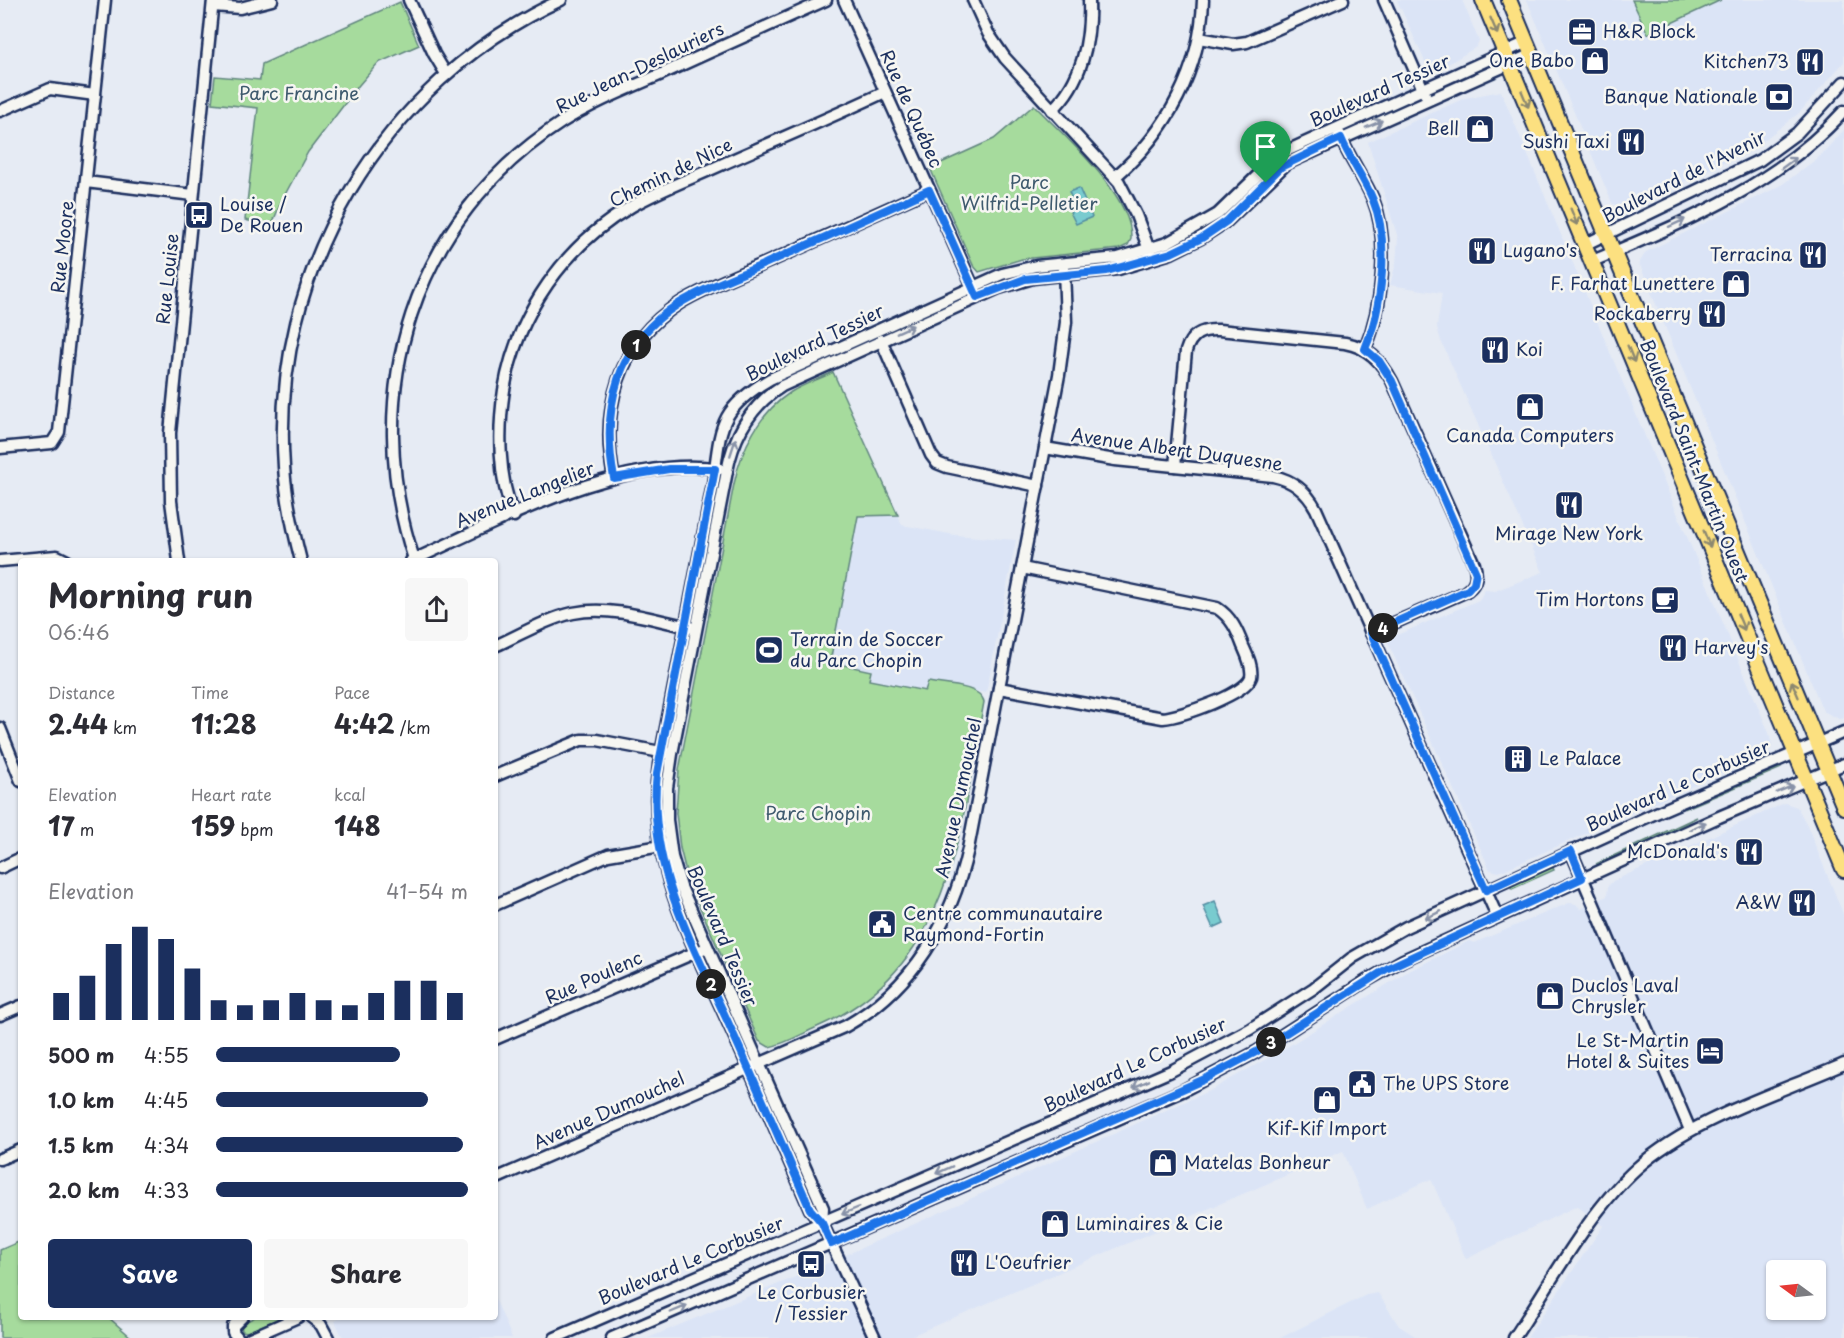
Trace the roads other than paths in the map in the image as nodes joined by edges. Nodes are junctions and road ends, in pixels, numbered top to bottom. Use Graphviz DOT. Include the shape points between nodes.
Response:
graph roads {
  1 [pos="105,0"];
  2 [pos="272,0"];
  3 [pos="409,0"];
  4 [pos="561,0"];
  5 [pos="826,0"];
  6 [pos="844,0"];
  7 [pos="973,0"];
  8 [pos="1089,0"];
  9 [pos="1203,0"];
  10 [pos="1343,0"];
  11 [pos="1384,0"];
  12 [pos="1483,0"];
  13 [pos="1509,0"];
  14 [pos="213,3"];
  15 [pos="1199,38"];
  16 [pos="1529,48"];
  17 [pos="1508,58"];
  18 [pos="446,74"];
  19 [pos="1844,82"];
  20 [pos="885,92"];
  21 [pos="95,95"];
  22 [pos="1425,95"];
  23 [pos="1052,110"];
  24 [pos="0,111"];
  25 [pos="1844,111"];
  26 [pos="1339,134"];
  27 [pos="1115,177"];
  28 [pos="86,182"];
  29 [pos="929,190"];
  30 [pos="193,195"];
  31 [pos="1607,235"];
  32 [pos="1586,244"];
  33 [pos="1614,252"];
  34 [pos="1151,254"];
  35 [pos="1593,261"];
  36 [pos="1064,270"];
  37 [pos="975,292"];
  38 [pos="881,340"];
  39 [pos="1365,349"];
  40 [pos="0,448"];
  41 [pos="1045,448"];
  42 [pos="1174,466"];
  43 [pos="715,469"];
  44 [pos="727,471"];
  45 [pos="614,478"];
  46 [pos="1038,486"];
  47 [pos="514,516"];
  48 [pos="34,558"];
  49 [pos="61,558"];
  50 [pos="179,558"];
  51 [pos="299,558"];
  52 [pos="412,558"];
  53 [pos="417,558"];
  54 [pos="18,559"];
  55 [pos="0,561"];
  56 [pos="1022,568"];
  57 [pos="691,627"];
  58 [pos="1371,633"];
  59 [pos="498,645"];
  60 [pos="999,688"];
  61 [pos="0,728"];
  62 [pos="1844,732"];
  63 [pos="1818,743"];
  64 [pos="666,753"];
  65 [pos="1795,753"];
  66 [pos="1844,764"];
  67 [pos="1829,770"];
  68 [pos="18,773"];
  69 [pos="498,775"];
  70 [pos="1807,780"];
  71 [pos="1844,807"];
  72 [pos="665,845"];
  73 [pos="1571,851"];
  74 [pos="18,859"];
  75 [pos="0,868"];
  76 [pos="1844,870"];
  77 [pos="1582,878"];
  78 [pos="1486,890"];
  79 [pos="498,904"];
  80 [pos="1497,916"];
  81 [pos="701,950"];
  82 [pos="18,1007"];
  83 [pos="0,1015"];
  84 [pos="498,1038"];
  85 [pos="759,1064"];
  86 [pos="1844,1064"];
  87 [pos="748,1069"];
  88 [pos="1690,1130"];
  89 [pos="18,1151"];
  90 [pos="0,1160"];
  91 [pos="498,1178"];
  92 [pos="822,1223"];
  93 [pos="831,1244"];
  94 [pos="239,1320"];
  95 [pos="291,1320"];
  96 [pos="315,1320"];
  97 [pos="238,1338"];
  98 [pos="250,1338"];
  99 [pos="328,1338"];
  100 [pos="555,1338"];
  101 [pos="612,1338"];
  102 [pos="875,1338"];
  103 [pos="1514,1338"];
  1 -- 21 [label="street, Rue Moore"];
  2 -- 14 [label="street" via="240,8"];
  3 -- 18 [label="street"];
  4 -- 18 [label="street" via="513,25"];
  5 -- 52 [label="street, Rue Jean-Deslauriers" via="602,100 565,121 510,162 459,219 419,294 396,375 393,466"];
  6 -- 20 [label="street, Rue de Québec"];
  7 -- 23 [label="street" via="1005,58"];
  8 -- 23 [label="street" via="1089,28 1080,67 1067,93"];
  9 -- 15 [label="street"];
  10 -- 15 [label="street" via="1247,42"];
  11 -- 22 [label="street"];
  12 -- 17 [label="main road, Boulevard Saint-Martin Ouest, one-way"];
  13 -- 16 [label="main road, Boulevard Saint-Martin Ouest"];
  14 -- 30 [label="street, Rue Louise"];
  15 -- 27 [label="street" via="1174,107 1143,149"];
  16 -- 17 [label="street, Boulevard Tessier"];
  16 -- 31 [label="main road, Boulevard Saint-Martin Ouest"];
  17 -- 22 [label="street, Boulevard Tessier"];
  17 -- 32 [label="main road, Boulevard Saint-Martin Ouest, one-way"];
  18 -- 51 [label="street" via="389,133 355,180 333,221 301,299 286,372 283,432 285,482"];
  19 -- 31 [label="street, Boulevard de l'Avenir" via="1805,125 1768,155"];
  20 -- 29 [label="street, Rue de Québec"];
  20 -- 47 [label="street, Chemin de Nice" via="635,204 569,256 534,305 518,338 508,373 501,444"];
  21 -- 24 [label="street" via="50,89"];
  21 -- 28 [label="street, Rue Moore"];
  22 -- 26 [label="street, Boulevard Tessier"];
  23 -- 27 [label="street"];
  33 -- 25 [label="street, Boulevard de l'Avenir, one-way" via="1775,172 1816,140"];
  26 -- 34 [label="street, Boulevard Tessier" via="1281,167 1243,208 1219,227 1183,248"];
  26 -- 39 [label="street" via="1373,198 1383,239 1375,315"];
  27 -- 34 [label="street" via="1132,206"];
  28 -- 30 [label="street"];
  28 -- 40 [label="street, Rue Moore" via="58,435 50,444"];
  29 -- 37 [label="street, Rue de Québec"];
  29 -- 45 [label="street" via="698,294 658,320 634,348 614,390 608,436"];
  30 -- 50 [label="street, Rue Louise" via="169,444"];
  31 -- 32 [label="street, Boulevard de l'Avenir"];
  31 -- 33 [label="main road, Boulevard Saint-Martin Ouest"];
  32 -- 35 [label="main road, Boulevard Saint-Martin Ouest"];
  33 -- 35 [label="street, Boulevard de l'Avenir"];
  63 -- 33 [label="main road, Boulevard Saint-Martin Ouest, one-way"];
  34 -- 36 [label="street, Boulevard Tessier"];
  35 -- 65 [label="main road, Boulevard Saint-Martin Ouest, one-way"];
  36 -- 37 [label="street, Boulevard Tessier"];
  36 -- 41 [label="street, Avenue Dumouchel" via="1066,322"];
  38 -- 37 [label="street, Boulevard Tessier, one-way"];
  37 -- 43 [label="street, Boulevard Tessier" via="786,371 750,391 724,421"];
  44 -- 38 [label="street, Boulevard Tessier, one-way" via="742,426 773,392"];
  38 -- 46 [label="street" via="937,463"];
  39 -- 42 [label="street" via="1345,343 1219,330 1195,335 1186,351"];
  39 -- 58 [label="street" via="1392,381 1476,573 1468,590"];
  41 -- 42 [label="street, Avenue Albert Duquesne"];
  41 -- 46 [label="street, Avenue Dumouchel"];
  42 -- 58 [label="street, Avenue Albert Duquesne" via="1273,476 1298,487 1316,509"];
  43 -- 44 [label="street, Avenue Langelier"];
  43 -- 45 [label="street, Avenue Langelier" via="669,469"];
  43 -- 57 [label="street, Boulevard Tessier"];
  44 -- 57 [label="street, Boulevard Tessier"];
  45 -- 47 [label="street, Avenue Langelier"];
  46 -- 56 [label="street, Avenue Dumouchel"];
  47 -- 53 [label="street, Avenue Langelier"];
  48 -- 49 [label="street"];
  54 -- 55 [label="street"];
  56 -- 60 [label="street, Avenue Dumouchel"];
  56 -- 60 [label="street" via="1217,608 1232,622 1250,662 1251,674 1245,686 1234,693 1163,718"];
  57 -- 59 [label="street" via="606,611 581,612"];
  57 -- 64 [label="street, Boulevard Tessier"];
  58 -- 78 [label="street, Avenue Albert Duquesne"];
  60 -- 85 [label="street, Avenue Dumouchel" via="964,867 952,904 929,946 900,984 862,1016 833,1033"];
  61 -- 68 [label="street"];
  62 -- 63 [label="street, Boulevard Le Corbusier"];
  63 -- 65 [label="street, Boulevard Le Corbusier"];
  63 -- 67 [label="main road, Boulevard Saint-Martin Ouest"];
  64 -- 69 [label="street" via="581,740"];
  64 -- 72 [label="street, Boulevard Tessier" via="655,794"];
  65 -- 70 [label="main road, Boulevard Saint-Martin Ouest"];
  65 -- 73 [label="street, Boulevard Le Corbusier"];
  66 -- 67 [label="street"];
  67 -- 70 [label="street"];
  67 -- 71 [label="main road, Boulevard Saint-Martin Ouest"];
  70 -- 76 [label="main road, Boulevard Saint-Martin Ouest"];
  77 -- 70 [label="street, one-way"];
  72 -- 79 [label="street" via="608,855"];
  72 -- 81 [label="street, Boulevard Tessier"];
  73 -- 77 [label="street"];
  73 -- 78 [label="street, Boulevard Le Corbusier"];
  74 -- 75 [label="street"];
  77 -- 80 [label="street"];
  77 -- 88 [label="street"];
  78 -- 80 [label="street, Avenue Albert Duquesne"];
  78 -- 92 [label="street, Boulevard Le Corbusier, one-way" via="1371,946 1273,1015 1194,1059"];
  80 -- 93 [label="street" via="1377,974 1256,1052 1205,1079"];
  81 -- 84 [label="street, Rue Poulenc"];
  81 -- 85 [label="street, Boulevard Tessier"];
  81 -- 87 [label="street, Boulevard Tessier"];
  82 -- 83 [label="street"];
  85 -- 87 [label="street, Avenue Dumouchel"];
  85 -- 92 [label="street, Boulevard Tessier" via="823,1208"];
  86 -- 88 [label="street"];
  87 -- 91 [label="street, Avenue Dumouchel"];
  87 -- 92 [label="street, Boulevard Tessier" via="810,1209"];
  88 -- 103 [label="street" via="1652,1156 1620,1186"];
  89 -- 90 [label="street"];
  92 -- 93 [label="street, Boulevard Tessier"];
  92 -- 100 [label="street, Boulevard Le Corbusier"];
  101 -- 93 [label="street, one-way"];
  93 -- 102 [label="street, Boulevard Tessier"];
  94 -- 97 [label="street" via="232,1326"];
  95 -- 98 [label="street"];
  96 -- 99 [label="street"];
}
